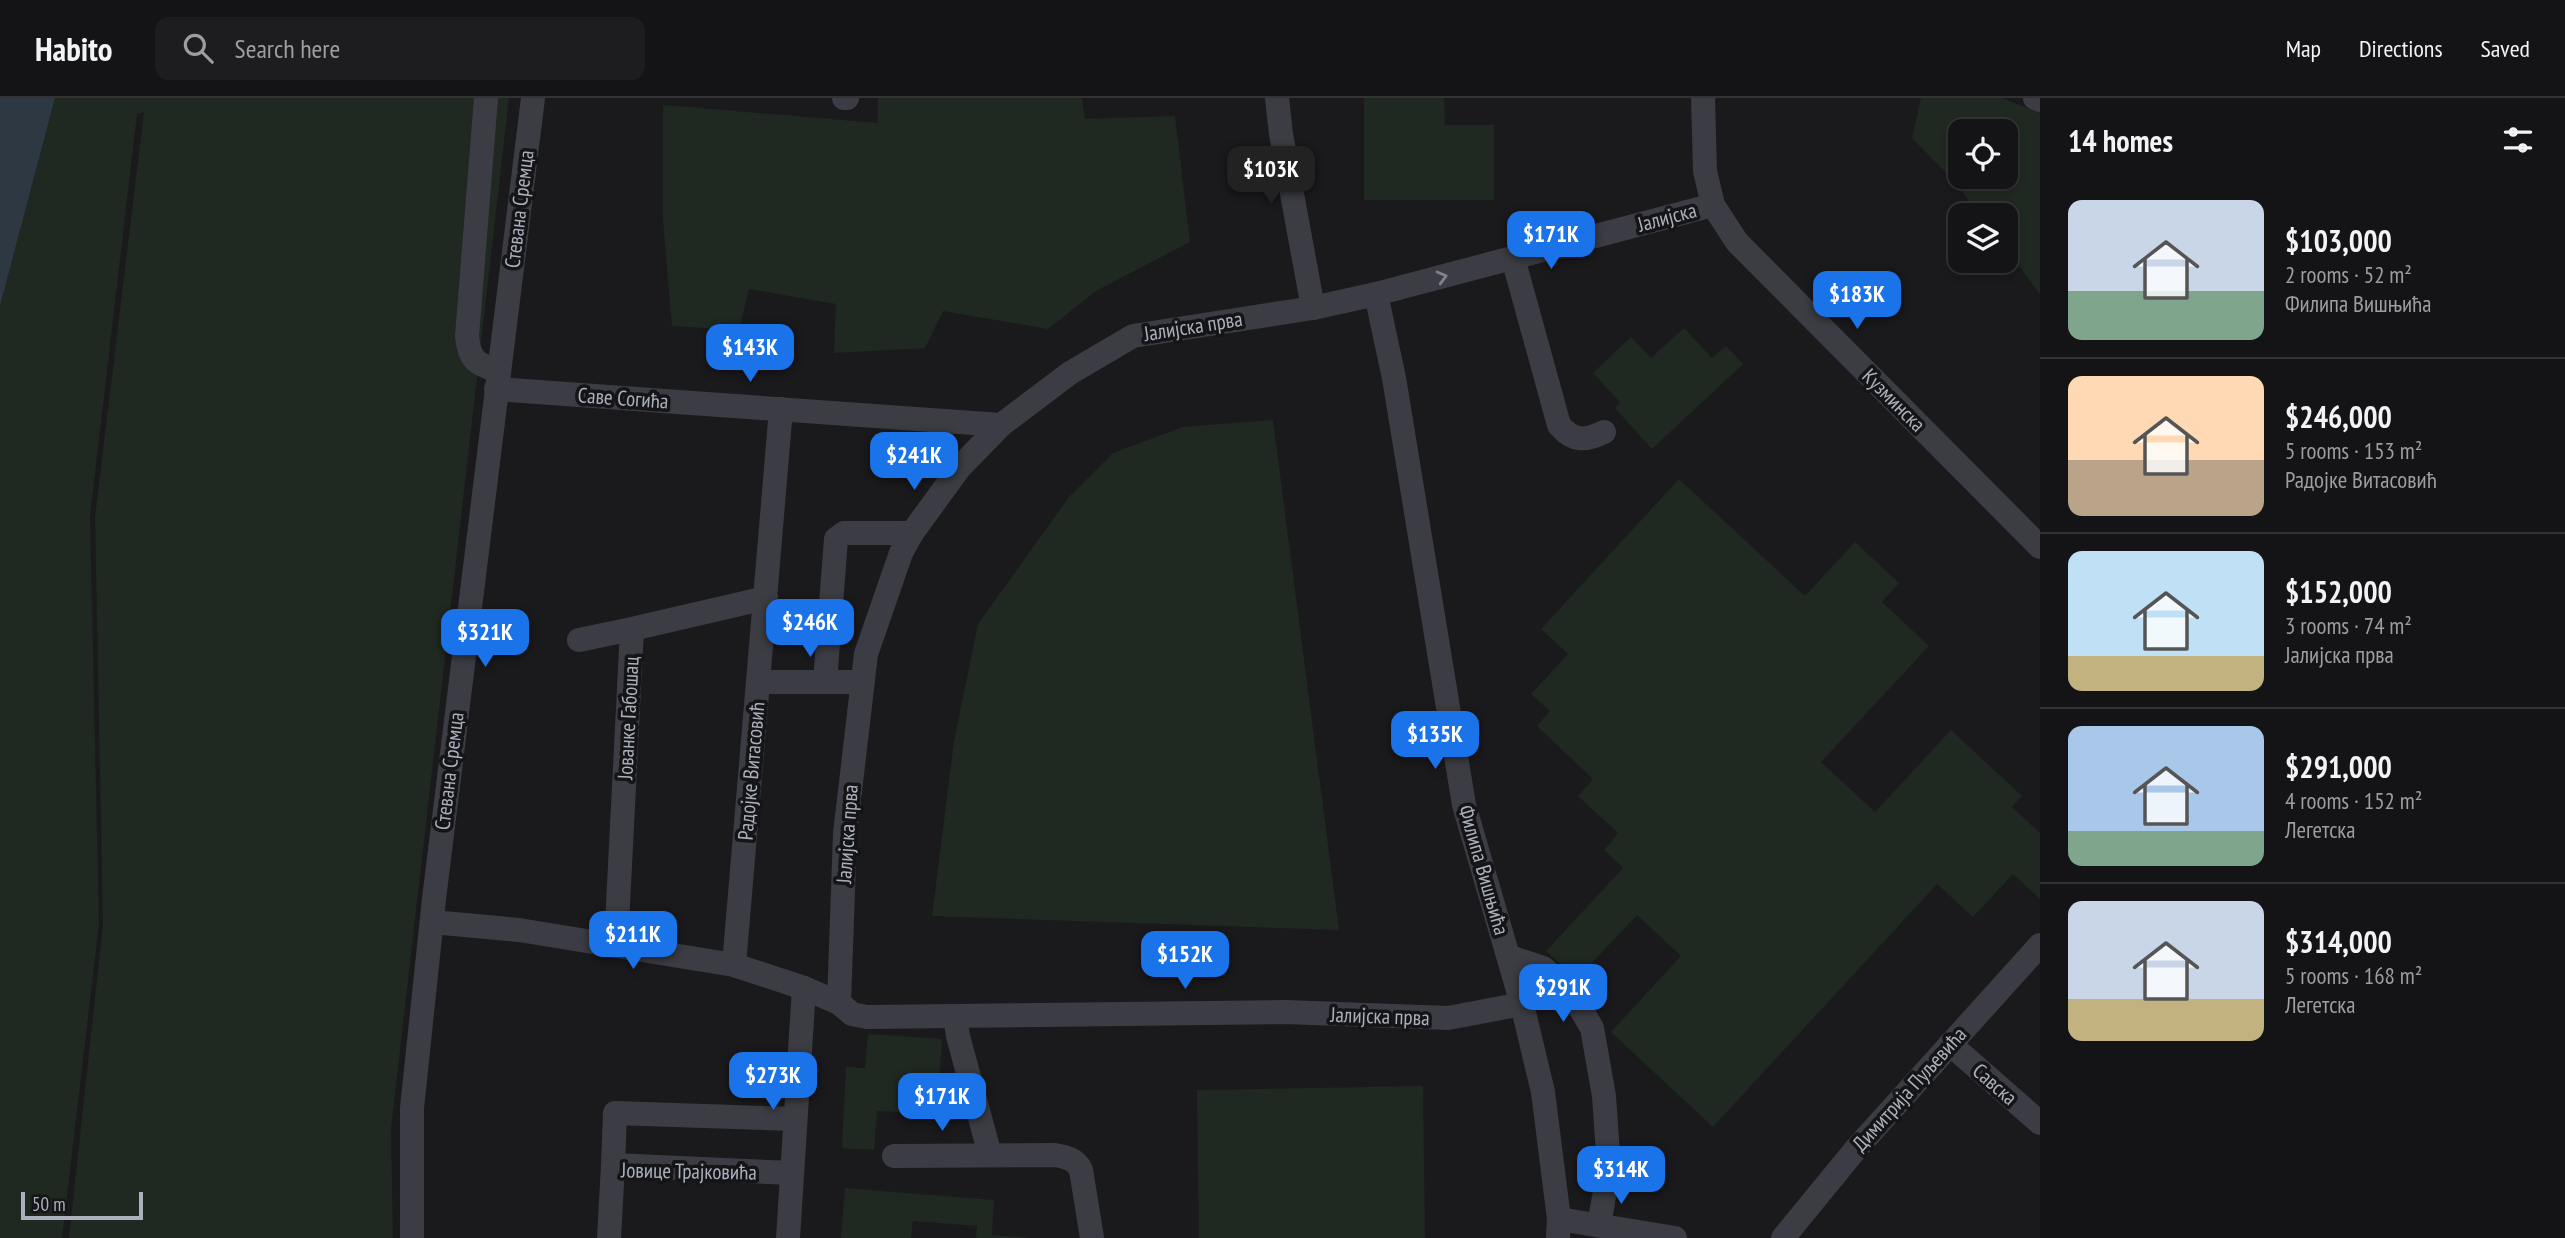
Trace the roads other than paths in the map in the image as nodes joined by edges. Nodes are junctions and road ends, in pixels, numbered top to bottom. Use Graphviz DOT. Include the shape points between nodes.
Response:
graph roads {
  1 [pos="486,98"];
  2 [pos="533,98"];
  3 [pos="1277,98"];
  4 [pos="1703,98"];
  5 [pos="1713,205"];
  6 [pos="1513,258"];
  7 [pos="1376,294"];
  8 [pos="1314,308"];
  9 [pos="498,380"];
  10 [pos="781,409"];
  11 [pos="1001,425"];
  12 [pos="1604,432"];
  13 [pos="912,533"];
  14 [pos="2040,547"];
  15 [pos="766,598"];
  16 [pos="632,629"];
  17 [pos="579,640"];
  18 [pos="758,682"];
  19 [pos="825,682"];
  20 [pos="862,682"];
  21 [pos="432,922"];
  22 [pos="616,944"];
  23 [pos="2040,945"];
  24 [pos="1510,957"];
  25 [pos="734,965"];
  26 [pos="804,988"];
  27 [pos="839,1003"];
  28 [pos="1522,1004"];
  29 [pos="955,1017"];
  30 [pos="1950,1044"];
  31 [pos="795,1119"];
  32 [pos="2040,1123"];
  33 [pos="990,1155"];
  34 [pos="894,1156"];
  35 [pos="613,1165"];
  36 [pos="792,1173"];
  37 [pos="1599,1226"];
  38 [pos="1558,1228"];
  39 [pos="412,1238"];
  40 [pos="609,1238"];
  41 [pos="788,1238"];
  42 [pos="1092,1238"];
  43 [pos="1675,1238"];
  44 [pos="1783,1238"];
  1 -- 9 [label="street" via="467,336 471,355"];
  2 -- 9 [label="street, Стевана Сремца"];
  3 -- 8 [label="street"];
  4 -- 5 [label="street, Кузминска" via="1705,171"];
  5 -- 6 [label="street, Јалијска"];
  5 -- 14 [label="street, Кузминска" via="1737,243"];
  7 -- 6 [label="street, Јалијска, one-way"];
  6 -- 12 [label="street" via="1559,425 1579,439"];
  7 -- 8 [label="street, Јалијска прва"];
  7 -- 24 [label="street, Филипа Вишњића" via="1464,806"];
  8 -- 11 [label="street, Јалијска прва" via="1133,336 1070,373"];
  9 -- 10 [label="street, Саве Согића"];
  9 -- 21 [label="street, Стевана Сремца"];
  10 -- 11 [label="street, Саве Согића"];
  10 -- 15 [label="street, Радојке Витасовић"];
  11 -- 13 [label="street, Јалијска прва" via="960,467"];
  13 -- 19 [label="street" via="844,533 836,539"];
  13 -- 20 [label="street, Јалијска прва" via="873,628"];
  15 -- 16 [label="street, Јованке Габошац"];
  15 -- 18 [label="street, Радојке Витасовић"];
  16 -- 17 [label="street"];
  16 -- 22 [label="street, Јованке Габошац"];
  18 -- 19 [label="street"];
  18 -- 25 [label="street, Радојке Витасовић"];
  19 -- 20 [label="street"];
  20 -- 27 [label="street, Јалијска прва" via="845,834"];
  21 -- 22 [label="street"];
  21 -- 39 [label="street, Стевана Сремца" via="412,1108"];
  22 -- 25 [label="street"];
  23 -- 30 [label="street, Димитрија Пуљевића"];
  24 -- 28 [label="street, Филипа Вишњића"];
  24 -- 37 [label="street" via="1543,968 1570,991 1592,1028 1604,1096 1609,1169"];
  25 -- 26 [label="street"];
  26 -- 27 [label="street"];
  26 -- 31 [label="street"];
  27 -- 29 [label="street, Јалијска прва" via="867,1017"];
  28 -- 29 [label="street, Јалијска прва" via="1448,1018 1285,1012"];
  28 -- 38 [label="street, Филипа Вишњића" via="1543,1091"];
  29 -- 33 [label="street"];
  30 -- 32 [label="street, Савска"];
  30 -- 44 [label="street, Димитрија Пуљевића"];
  31 -- 35 [label="street" via="615,1113"];
  31 -- 36 [label="street"];
  33 -- 34 [label="street"];
  33 -- 42 [label="street" via="1055,1155 1077,1163"];
  35 -- 36 [label="street, Јовице Трајковића"];
  35 -- 40 [label="street, Јовице Трајковића"];
  36 -- 41 [label="street"];
  37 -- 38 [label="street"];
  37 -- 43 [label="street"];
}
